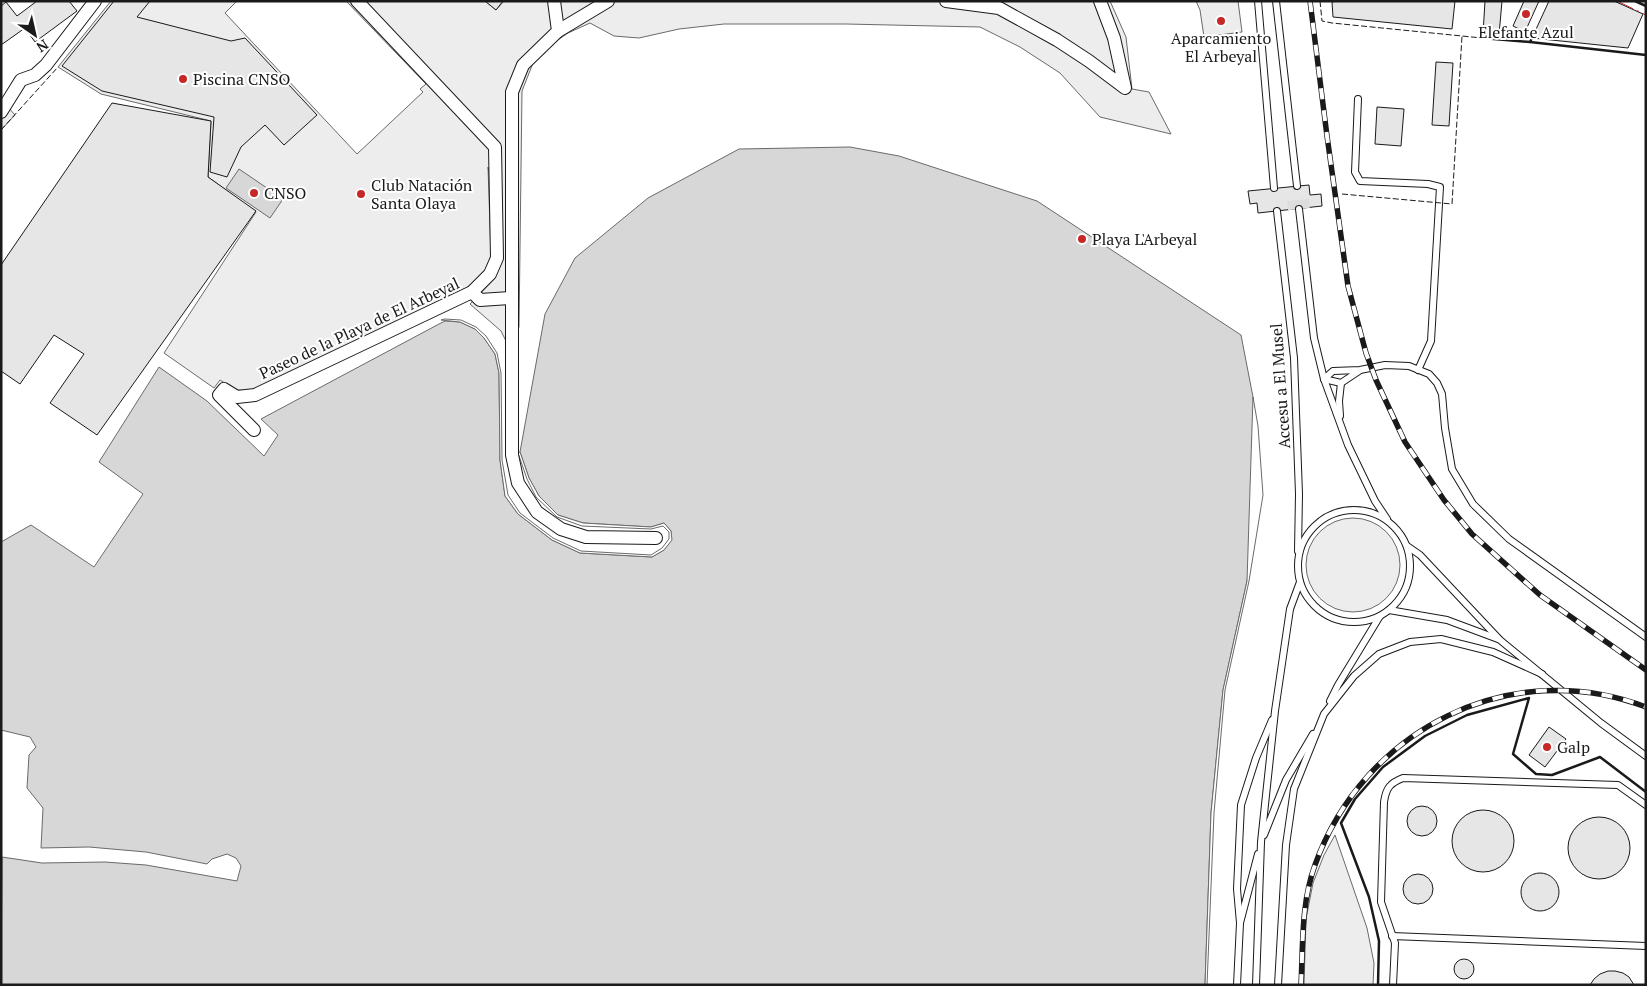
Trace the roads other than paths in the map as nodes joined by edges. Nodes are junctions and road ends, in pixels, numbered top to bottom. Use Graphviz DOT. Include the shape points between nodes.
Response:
graph roads {
  1 [pos="95,1"];
  2 [pos="357,1"];
  3 [pos="554,1"];
  4 [pos="608,1"];
  5 [pos="946,1"];
  6 [pos="1100,1"];
  7 [pos="1258,1"];
  8 [pos="1276,1"];
  9 [pos="964,2"];
  10 [pos="558,31"];
  11 [pos="1358,99"];
  12 [pos="3,105"];
  13 [pos="495,147"];
  14 [pos="512,148"];
  15 [pos="1297,186"];
  16 [pos="1274,188"];
  17 [pos="1299,209"];
  18 [pos="1277,211"];
  19 [pos="472,292"];
  20 [pos="511,298"];
  21 [pos="1360,370"];
  22 [pos="1418,370"];
  23 [pos="1324,379"];
  24 [pos="1341,383"];
  25 [pos="1341,424"];
  26 [pos="254,430"];
  27 [pos="1387,520"];
  28 [pos="656,538"];
  29 [pos="1407,546"];
  30 [pos="1298,560"];
  31 [pos="1300,582"];
  32 [pos="1389,610"];
  33 [pos="1380,616"];
  34 [pos="1646,637"];
  35 [pos="1500,640"];
  36 [pos="1542,674"];
  37 [pos="1275,712"];
  38 [pos="1324,714"];
  39 [pos="1646,756"];
  40 [pos="1646,805"];
  41 [pos="1261,842"];
  42 [pos="1240,924"];
  43 [pos="1392,936"];
  44 [pos="1646,946"];
  45 [pos="1237,985"];
  46 [pos="1256,985"];
  47 [pos="1278,985"];
  48 [pos="1393,985"];
  1 -- 12 [label="street" via="46,65 35,75 21,80"];
  2 -- 13 [label="street"];
  3 -- 10 [label="street"];
  4 -- 10 [label="street"];
  5 -- 9 [label="street"];
  6 -- 9 [label="street" via="1114,38 1125,88 1057,40 998,8"];
  7 -- 16 [label="lane"];
  8 -- 15 [label="lane"];
  10 -- 14 [label="street" via="523,65 512,92"];
  11 -- 22 [label="lane" via="1355,172 1360,181 1440,187 1431,341"];
  13 -- 14 [label="street"];
  13 -- 19 [label="street, Paseo de la Playa de El Arbeyal" via="497,258 490,274"];
  14 -- 20 [label="street"];
  17 -- 23 [label="lane, Accesu a El Musel" via="1314,338"];
  18 -- 30 [label="lane, Accesu a El Musel" via="1294,358"];
  19 -- 20 [label="street" via="480,300"];
  19 -- 26 [label="street, Paseo de la Playa de El Arbeyal" via="255,395 236,397 224,388 219,395"];
  20 -- 28 [label="street" via="512,455 518,483 537,512 561,529 586,537"];
  21 -- 22 [label="lane" via="1385,365 1409,366"];
  21 -- 23 [label="lane" via="1333,371"];
  21 -- 24 [label="lane"];
  22 -- 34 [label="lane" via="1430,374 1442,394 1452,469 1473,504 1509,539"];
  23 -- 24 [label="lane"];
  23 -- 25 [label="lane, Accesu a El Musel"];
  24 -- 25 [label="lane"];
  25 -- 27 [label="lane, Accesu a El Musel" via="1348,445"];
  27 -- 29 [label="lane, Accesu a El Musel" via="1401,534"];
  27 -- 30 [label="lane, Accesu a El Musel" via="1370,512 1351,509 1332,514 1314,526 1303,542"];
  29 -- 32 [label="lane, Accesu a El Musel" via="1409,577 1402,594"];
  29 -- 35 [label="lane" via="1420,555"];
  30 -- 31 [label="lane, Accesu a El Musel"];
  31 -- 33 [label="lane, Accesu a El Musel" via="1308,599 1322,613 1342,621 1362,622"];
  31 -- 37 [label="lane" via="1290,609"];
  32 -- 33 [label="lane, Accesu a El Musel"];
  32 -- 35 [label="lane" via="1447,620"];
  33 -- 38 [label="lane"];
  35 -- 36 [label="lane"];
  36 -- 38 [label="lane" via="1493,652 1441,639 1410,642 1379,654 1354,676"];
  36 -- 39 [label="lane" via="1600,723"];
  37 -- 41 [label="lane"];
  37 -- 42 [label="lane" via="1241,805 1237,889"];
  38 -- 41 [label="lane" via="1286,780"];
  38 -- 47 [label="lane" via="1294,789 1286,845"];
  40 -- 43 [label="lane" via="1618,785 1403,778 1392,782 1384,802 1381,902"];
  41 -- 42 [label="lane"];
  41 -- 46 [label="lane"];
  42 -- 45 [label="lane"];
  43 -- 44 [label="lane"];
  43 -- 48 [label="lane" via="1395,943"];
}
